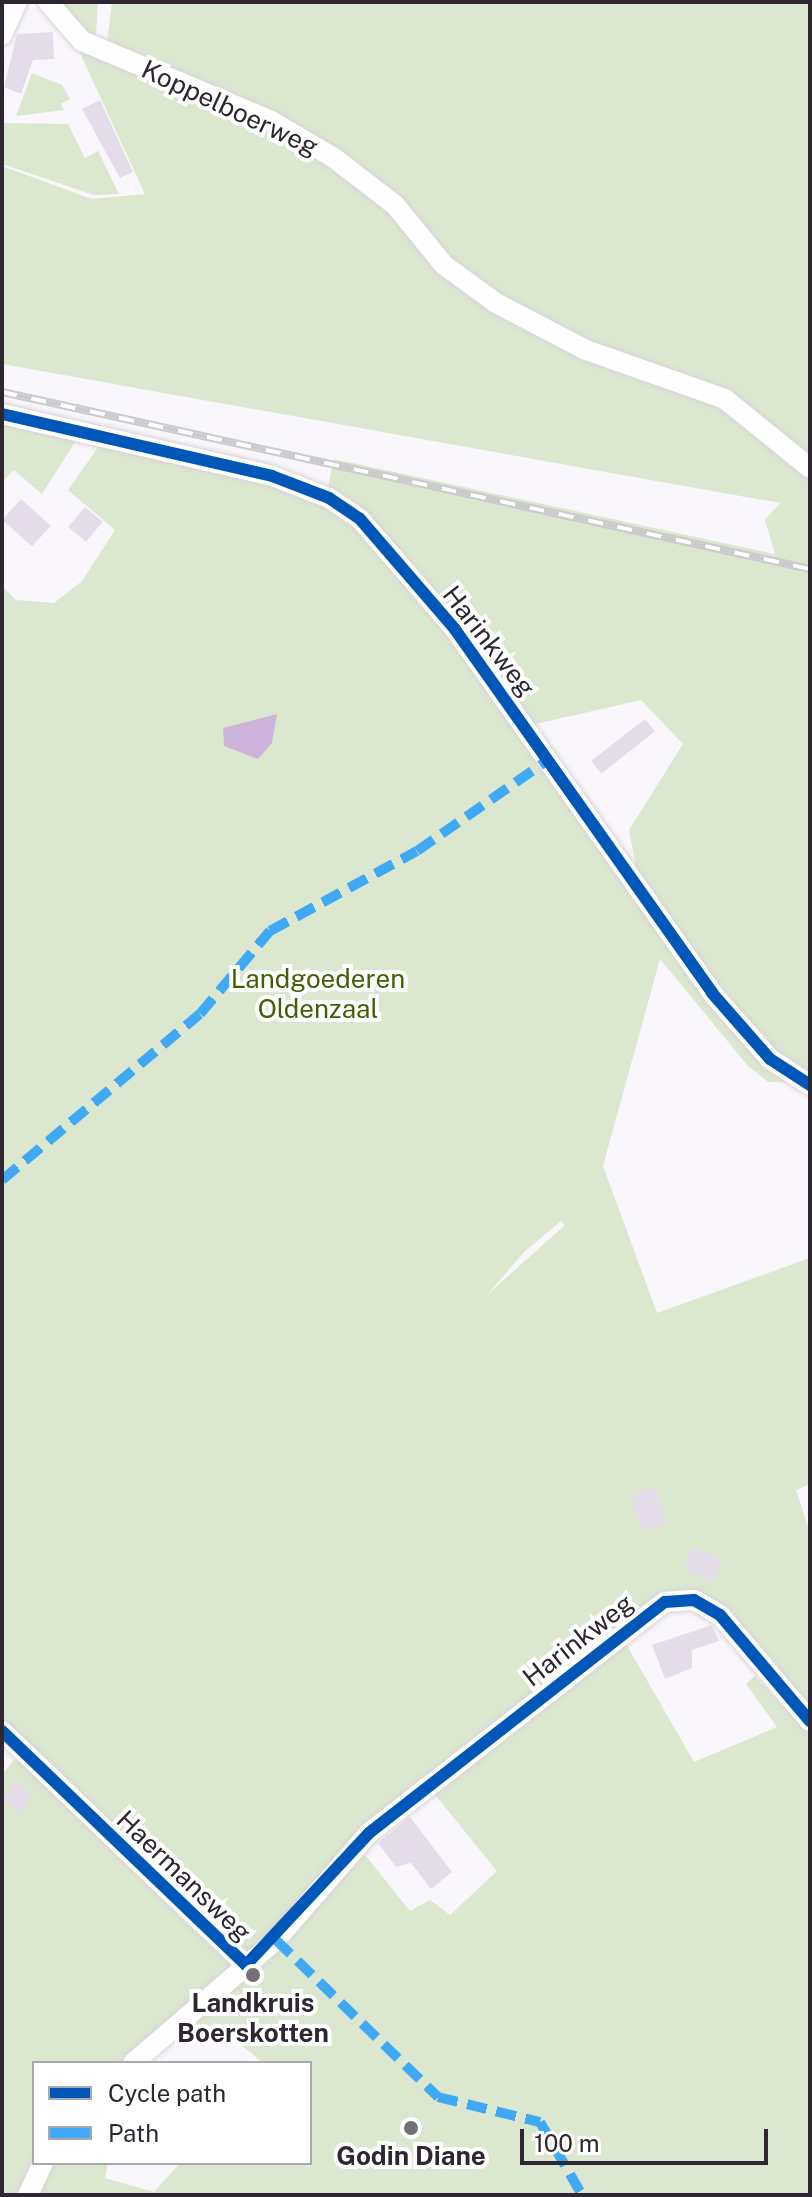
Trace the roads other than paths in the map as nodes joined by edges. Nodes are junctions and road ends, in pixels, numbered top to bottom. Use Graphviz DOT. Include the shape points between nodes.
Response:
graph roads {
  1 [pos="17,2"];
  2 [pos="48,2"];
  3 [pos="2,35"];
  4 [pos="2,414"];
  5 [pos="810,468"];
  6 [pos="810,1085"];
  7 [pos="810,1721"];
  8 [pos="2,1731"];
  9 [pos="476,1749"];
  10 [pos="246,1965"];
  11 [pos="135,2061"];
  12 [pos="42,2165"];
  13 [pos="28,2195"];
  1 -- 3 [label="street"];
  2 -- 5 [label="street, Koppelboerweg" via="82,41 271,121 334,158 395,205 444,265 496,303 586,350 725,399"];
  4 -- 6 [label="street, Harinkweg" via="272,476 329,498 360,519 454,628 712,993 770,1059"];
  7 -- 9 [label="street, Harinkweg" via="720,1615 681,1600 651,1609"];
  8 -- 10 [label="street, Haermansweg"];
  9 -- 10 [label="street, Haermansweg" via="369,1833"];
  10 -- 11 [label="street, Haermansweg"];
  12 -- 13 [label="street"];
}
